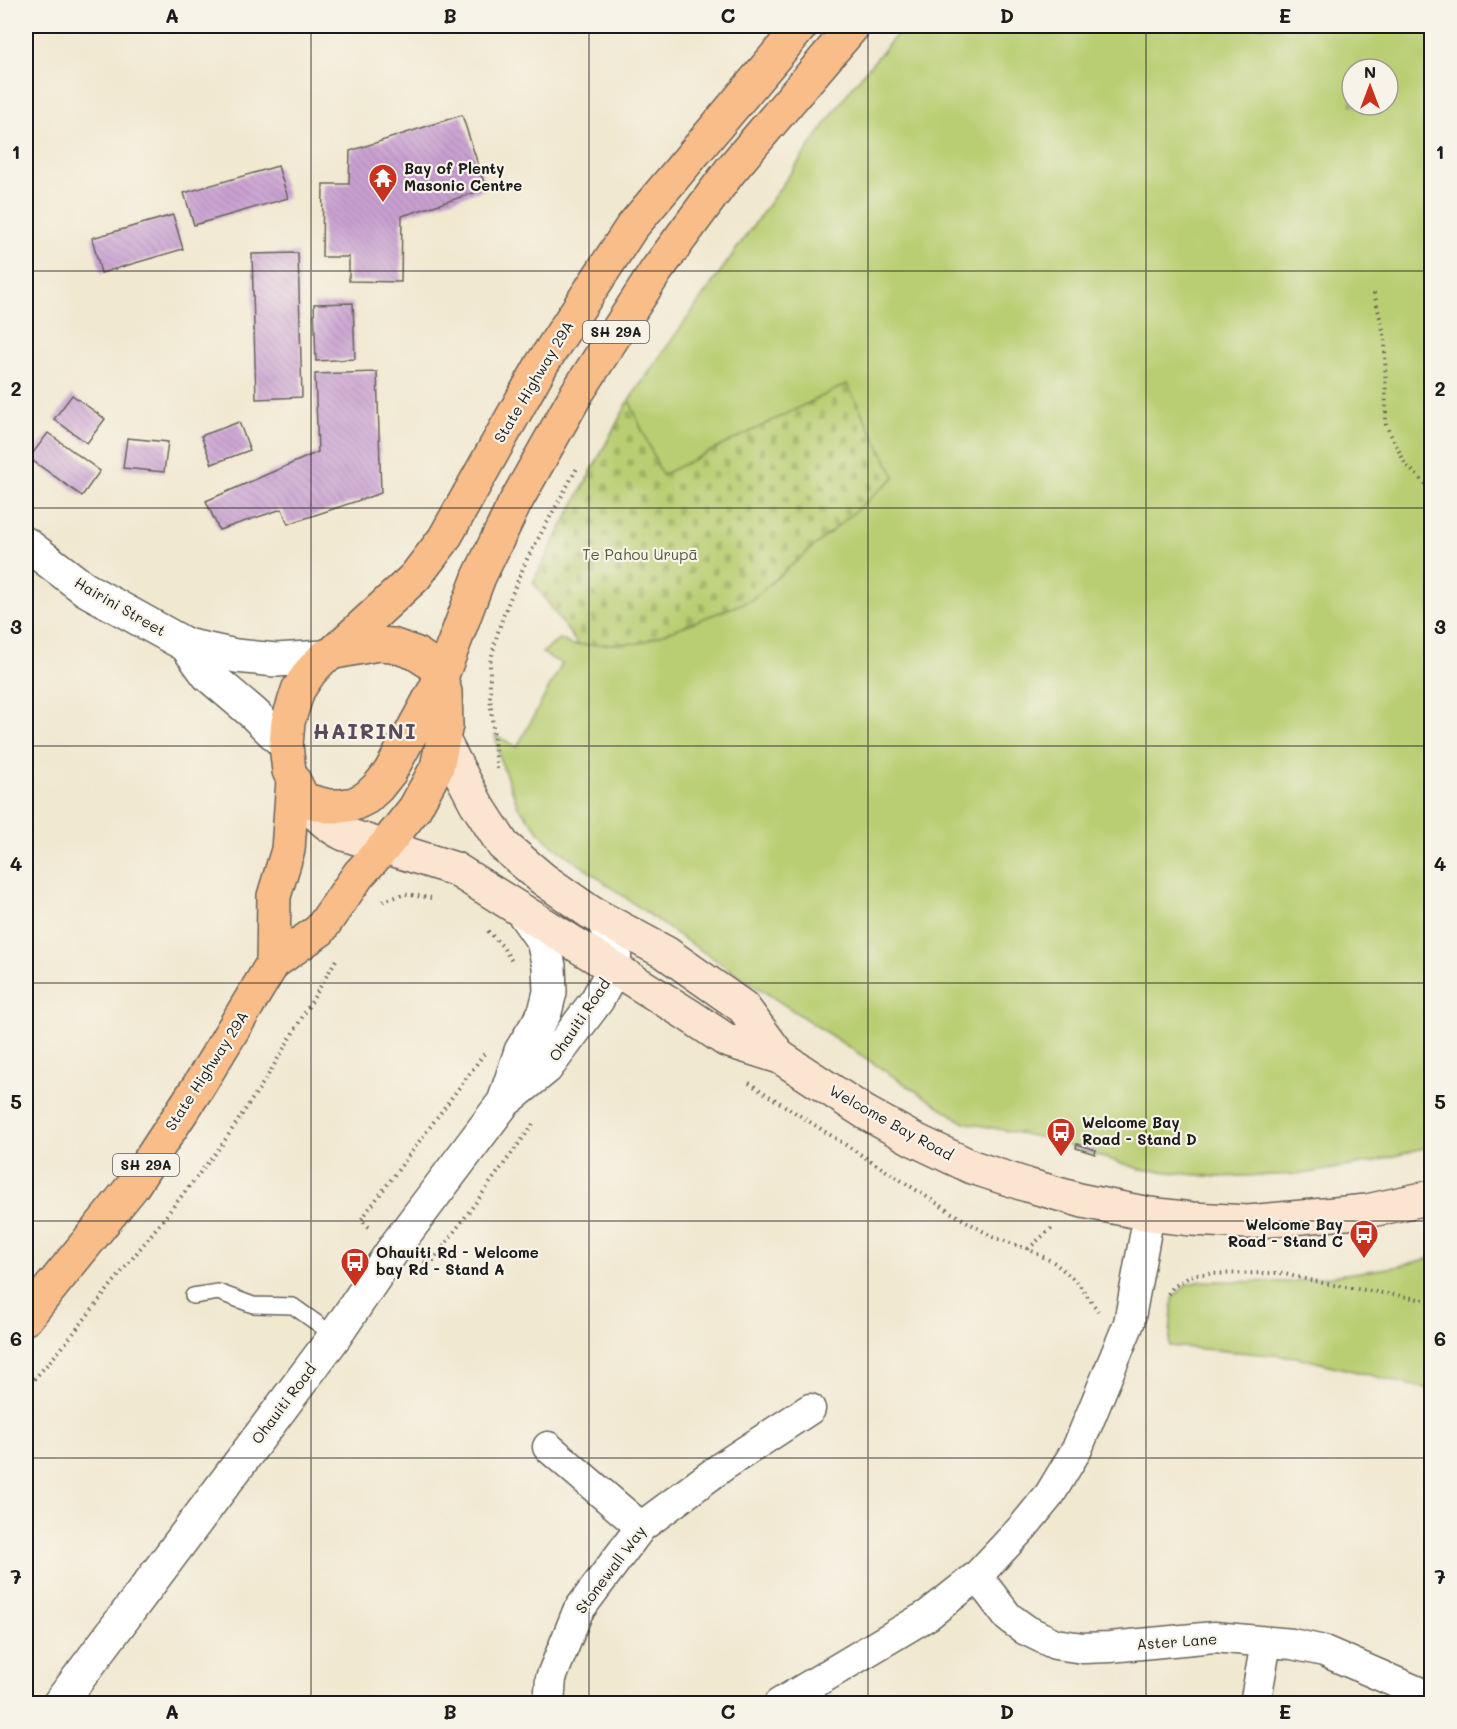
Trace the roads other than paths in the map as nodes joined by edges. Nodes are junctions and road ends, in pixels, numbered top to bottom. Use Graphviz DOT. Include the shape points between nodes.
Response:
graph roads {
  1 [pos="801,26"];
  2 [pos="853,26"];
  3 [pos="26,544"];
  4 [pos="186,645"];
  5 [pos="330,655"];
  6 [pos="441,678"];
  7 [pos="444,742"];
  8 [pos="286,745"];
  9 [pos="299,790"];
  10 [pos="384,847"];
  11 [pos="522,911"];
  12 [pos="603,920"];
  13 [pos="273,963"];
  14 [pos="614,969"];
  15 [pos="780,1057"];
  16 [pos="504,1102"];
  17 [pos="1431,1197"];
  18 [pos="1149,1214"];
  19 [pos="193,1296"];
  20 [pos="26,1318"];
  21 [pos="335,1336"];
  22 [pos="810,1409"];
  23 [pos="548,1447"];
  24 [pos="641,1527"];
  25 [pos="977,1576"];
  26 [pos="1266,1643"];
  27 [pos="1431,1698"];
  28 [pos="59,1704"];
  29 [pos="549,1704"];
  30 [pos="779,1704"];
  31 [pos="1255,1704"];
  1 -- 5 [label="highway, State Highway 29A / SH 29A" via="631,228 542,364 444,539 409,583"];
  2 -- 6 [label="highway, SH 29A" via="730,171 656,271 577,393 515,503 479,577"];
  3 -- 4 [label="street, Hairini Street" via="85,588"];
  4 -- 5 [label="street, Hairini Street" via="276,660"];
  4 -- 8 [label="street, Hairini Street" via="208,675 254,712"];
  5 -- 6 [label="highway" via="362,645 392,645 424,658"];
  5 -- 8 [label="highway, SH 29A" via="310,672 298,690"];
  6 -- 7 [label="highway, SH 29A" via="446,708"];
  6 -- 9 [label="highway, SH 29A" via="390,772 366,798 340,806 316,804"];
  7 -- 10 [label="highway, SH 29A" via="437,767 415,808"];
  7 -- 12 [label="main road, Welcome Bay Road" via="503,844 543,879"];
  8 -- 9 [label="highway, SH 29A" via="287,761"];
  9 -- 10 [label="main road, Welcome Bay Road" via="313,811 333,828"];
  9 -- 13 [label="highway, SH 29A" via="288,850 274,896"];
  10 -- 11 [label="main road, Welcome Bay Road" via="455,869"];
  10 -- 13 [label="highway, State Highway 29A / SH 29A" via="359,874 320,930"];
  11 -- 14 [label="main road, Welcome Bay Road"];
  11 -- 16 [label="street, Ohauiti Road" via="543,942 550,992 545,1012 521,1051"];
  12 -- 14 [label="street, Ohauiti Road" via="615,944"];
  12 -- 15 [label="main road, Welcome Bay Road" via="666,953 743,1007"];
  13 -- 20 [label="highway, State Highway 29A / SH 29A" via="132,1187"];
  14 -- 15 [label="main road, Welcome Bay Road" via="726,1040"];
  14 -- 16 [label="street, Ohauiti Road" via="597,1000 546,1068"];
  15 -- 18 [label="main road, Welcome Bay Road" via="866,1113 972,1167 1083,1201"];
  16 -- 21 [label="street, Ohauiti Road" via="397,1244"];
  17 -- 18 [label="main road, Welcome Bay Road" via="1367,1211 1248,1222"];
  18 -- 25 [label="street" via="1129,1323 1077,1449 1050,1494"];
  19 -- 21 [label="lane" via="219,1292 253,1305 293,1306"];
  21 -- 28 [label="street, Ohauiti Road"];
  22 -- 24 [label="street, Stonewall Way" via="723,1466"];
  23 -- 24 [label="street"];
  24 -- 29 [label="street, Stonewall Way" via="578,1611 551,1678"];
  25 -- 26 [label="street, Aster Lane" via="1008,1617 1055,1644 1110,1647 1214,1637"];
  25 -- 30 [label="street" via="928,1615"];
  26 -- 27 [label="street, Aster Lane" via="1324,1651"];
  26 -- 31 [label="street"];
}
